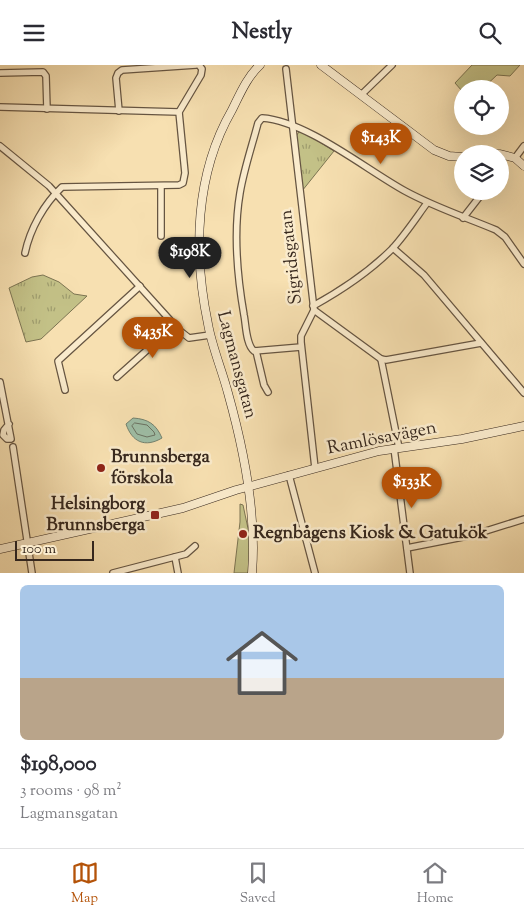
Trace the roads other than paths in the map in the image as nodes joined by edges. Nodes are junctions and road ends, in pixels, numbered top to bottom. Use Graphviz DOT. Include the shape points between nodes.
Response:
graph roads {
  1 [pos="197,65"];
  2 [pos="249,65"];
  3 [pos="260,65"];
  4 [pos="322,65"];
  5 [pos="392,65"];
  6 [pos="286,69"];
  7 [pos="0,73"];
  8 [pos="248,80"];
  9 [pos="361,95"];
  10 [pos="0,107"];
  11 [pos="47,109"];
  12 [pos="119,111"];
  13 [pos="180,112"];
  14 [pos="292,125"];
  15 [pos="0,146"];
  16 [pos="524,146"];
  17 [pos="454,156"];
  18 [pos="509,156"];
  19 [pos="515,158"];
  20 [pos="524,166"];
  21 [pos="161,186"];
  22 [pos="56,193"];
  23 [pos="477,200"];
  24 [pos="427,203"];
  25 [pos="463,218"];
  26 [pos="161,236"];
  27 [pos="393,248"];
  28 [pos="25,253"];
  29 [pos="524,264"];
  30 [pos="140,286"];
  31 [pos="313,308"];
  32 [pos="175,325"];
  33 [pos="210,335"];
  34 [pos="481,343"];
  35 [pos="301,347"];
  36 [pos="256,351"];
  37 [pos="381,359"];
  38 [pos="117,377"];
  39 [pos="0,382"];
  40 [pos="65,391"];
  41 [pos="268,392"];
  42 [pos="524,393"];
  43 [pos="9,423"];
  44 [pos="524,426"];
  45 [pos="13,447"];
  46 [pos="396,448"];
  47 [pos="315,468"];
  48 [pos="289,475"];
  49 [pos="248,487"];
  50 [pos="524,519"];
  51 [pos="27,543"];
  52 [pos="195,546"];
  53 [pos="407,548"];
  54 [pos="0,549"];
  55 [pos="175,557"];
  56 [pos="32,573"];
  57 [pos="113,573"];
  58 [pos="178,573"];
  59 [pos="252,573"];
  60 [pos="315,573"];
  61 [pos="410,573"];
  1 -- 12 [label="street" via="122,70 116,78"];
  1 -- 13 [label="street" via="202,69 201,75"];
  2 -- 8 [label="street, Lagmansgatan"];
  3 -- 8 [label="street, Lagmansgatan"];
  4 -- 9 [label="street"];
  5 -- 9 [label="street"];
  6 -- 14 [label="street, Sigridsgatan"];
  7 -- 11 [label="street" via="44,73"];
  8 -- 33 [label="street, Lagmansgatan" via="214,147 202,195 200,267"];
  9 -- 17 [label="street" via="434,150"];
  10 -- 11 [label="street"];
  11 -- 12 [label="street"];
  12 -- 13 [label="street"];
  13 -- 21 [label="street" via="185,177 180,185"];
  14 -- 24 [label="street"];
  14 -- 31 [label="street, Sigridsgatan"];
  14 -- 36 [label="street" via="260,120 240,194 237,228 239,280 250,347"];
  15 -- 22 [label="street"];
  16 -- 19 [label="street"];
  18 -- 19 [label="street"];
  19 -- 20 [label="street"];
  21 -- 22 [label="street" via="68,185"];
  21 -- 26 [label="street"];
  22 -- 28 [label="street" via="31,233"];
  22 -- 30 [label="street"];
  23 -- 25 [label="street"];
  24 -- 25 [label="street"];
  24 -- 27 [label="street"];
  25 -- 29 [label="street" via="496,230"];
  27 -- 31 [label="street" via="356,281"];
  27 -- 34 [label="street" via="424,275"];
  30 -- 32 [label="street"];
  30 -- 40 [label="street" via="58,361"];
  31 -- 35 [label="street, Sigridsgatan" via="301,336"];
  31 -- 37 [label="street"];
  32 -- 33 [label="street" via="189,338"];
  32 -- 38 [label="street"];
  33 -- 49 [label="street, Lagmansgatan" via="232,408"];
  34 -- 37 [label="street" via="386,361"];
  34 -- 42 [label="street"];
  35 -- 36 [label="street"];
  35 -- 47 [label="street, Sigridsgatan"];
  36 -- 41 [label="street"];
  37 -- 46 [label="street"];
  39 -- 43 [label="street"];
  44 -- 46 [label="street, Ramlösavägen"];
  45 -- 51 [label="street"];
  46 -- 47 [label="street, Ramlösavägen"];
  46 -- 53 [label="street"];
  47 -- 48 [label="street, Ramlösavägen"];
  48 -- 49 [label="street, Ramlösavägen"];
  48 -- 60 [label="street"];
  49 -- 51 [label="street, Ramlösavägen" via="183,508"];
  49 -- 59 [label="street, Lagmansgatan"];
  50 -- 53 [label="street" via="473,535"];
  51 -- 54 [label="street, Ramlösavägen"];
  51 -- 56 [label="street"];
  52 -- 55 [label="street" via="186,554"];
  53 -- 61 [label="street"];
  55 -- 57 [label="street"];
  55 -- 58 [label="street"];
}
